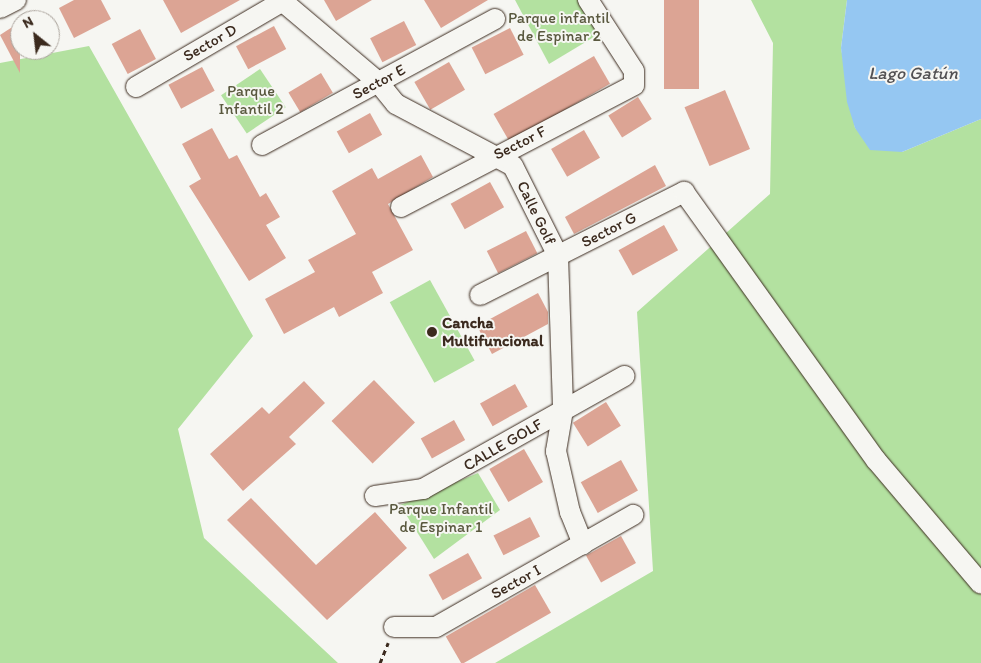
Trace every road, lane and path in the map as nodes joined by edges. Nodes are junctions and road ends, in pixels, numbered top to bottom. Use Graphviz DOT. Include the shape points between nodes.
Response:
graph roads {
  1 [pos="16,0"];
  2 [pos="283,0"];
  3 [pos="588,0"];
  4 [pos="0,8"];
  5 [pos="496,18"];
  6 [pos="378,82"];
  7 [pos="136,87"];
  8 [pos="262,145"];
  9 [pos="496,155"];
  10 [pos="401,207"];
  11 [pos="558,256"];
  12 [pos="480,296"];
  13 [pos="624,376"];
  14 [pos="563,410"];
  15 [pos="375,496"];
  16 [pos="632,515"];
  17 [pos="583,544"];
  18 [pos="981,584"];
  19 [pos="394,627"];
  20 [pos="380,663"];
  1 -- 4 [label="street"];
  2 -- 6 [label="street, Calle Golf"];
  2 -- 7 [label="street, Sector D"];
  3 -- 9 [label="street, Sector F" via="638,80 634,85"];
  5 -- 6 [label="street, Sector E"];
  6 -- 8 [label="street, Sector E"];
  6 -- 9 [label="street, Calle Golf" via="396,104"];
  9 -- 10 [label="street, Sector F"];
  9 -- 11 [label="street, Calle Golf" via="513,166"];
  11 -- 12 [label="street, Sector G"];
  11 -- 14 [label="street, Calle Golf"];
  11 -- 18 [label="street, Sector G" via="684,192 876,460"];
  13 -- 14 [label="street, CALLE GOLF"];
  14 -- 15 [label="street, CALLE GOLF" via="423,489"];
  14 -- 17 [label="street, Calle Golf" via="556,450 570,512"];
  16 -- 17 [label="street, Sector I"];
  17 -- 19 [label="street, Sector I" via="436,627"];
  19 -- 20 [label="path"];
}
